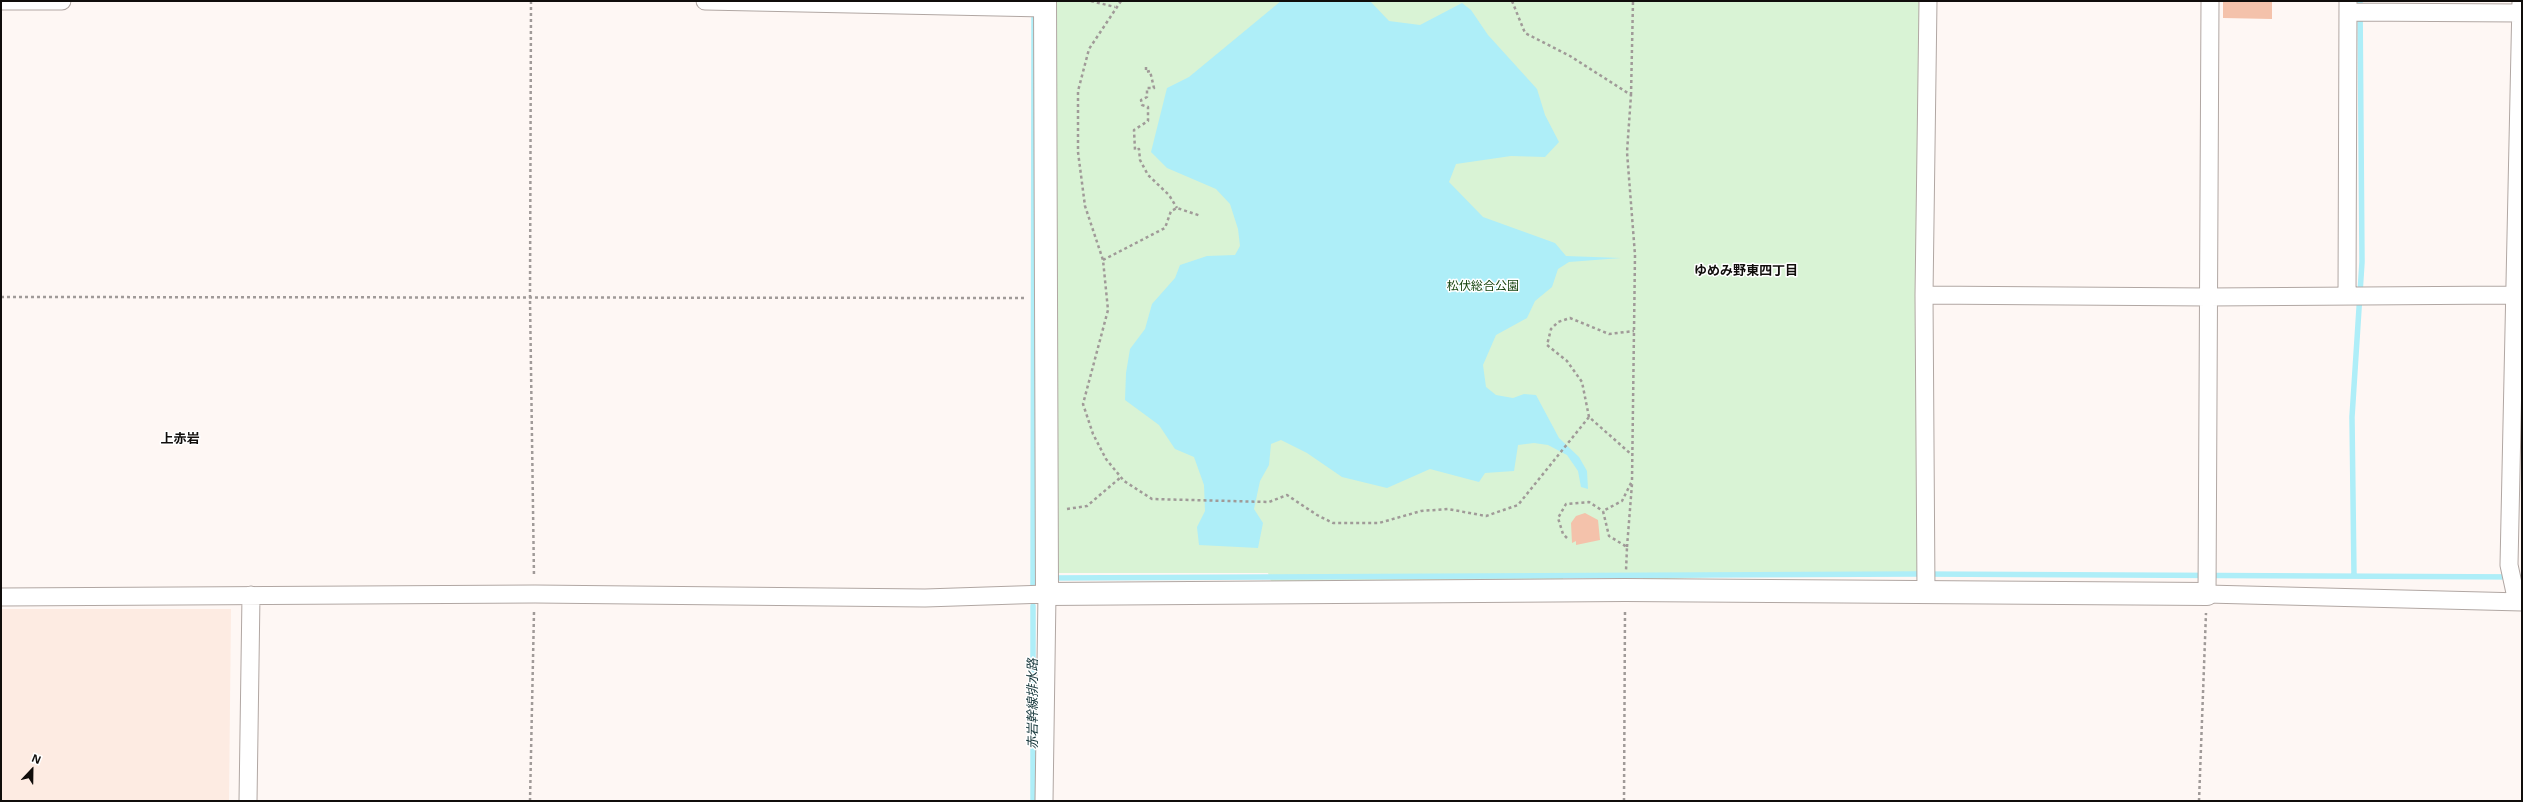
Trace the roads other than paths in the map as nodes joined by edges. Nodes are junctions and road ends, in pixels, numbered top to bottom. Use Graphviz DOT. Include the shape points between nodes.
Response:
graph roads {
  1 [pos="1,1"];
  2 [pos="62,1"];
  3 [pos="705,1"];
  4 [pos="1928,1"];
  5 [pos="2210,1"];
  6 [pos="1040,6"];
  7 [pos="2348,7"];
  8 [pos="2521,7"];
  9 [pos="2513,294"];
  10 [pos="1924,295"];
  11 [pos="2348,296"];
  12 [pos="2208,297"];
  13 [pos="1926,591"];
  14 [pos="1047,594"];
  15 [pos="2207,594"];
  16 [pos="251,595"];
  17 [pos="1,596"];
  18 [pos="2519,602"];
  19 [pos="248,801"];
  20 [pos="1044,801"];
  1 -- 2 [label="street"];
  3 -- 6 [label="street"];
  4 -- 10 [label="street"];
  5 -- 12 [label="street"];
  6 -- 14 [label="street"];
  7 -- 8 [label="street"];
  7 -- 11 [label="street"];
  8 -- 9 [label="street"];
  9 -- 11 [label="street"];
  9 -- 18 [label="street" via="2510,565"];
  10 -- 12 [label="street"];
  10 -- 13 [label="street"];
  11 -- 12 [label="street"];
  12 -- 15 [label="street"];
  13 -- 14 [label="street" via="1625,590"];
  13 -- 15 [label="street"];
  14 -- 16 [label="street" via="925,598 535,594"];
  14 -- 20 [label="street"];
  15 -- 18 [label="street"];
  16 -- 17 [label="street"];
  16 -- 19 [label="street"];
}
